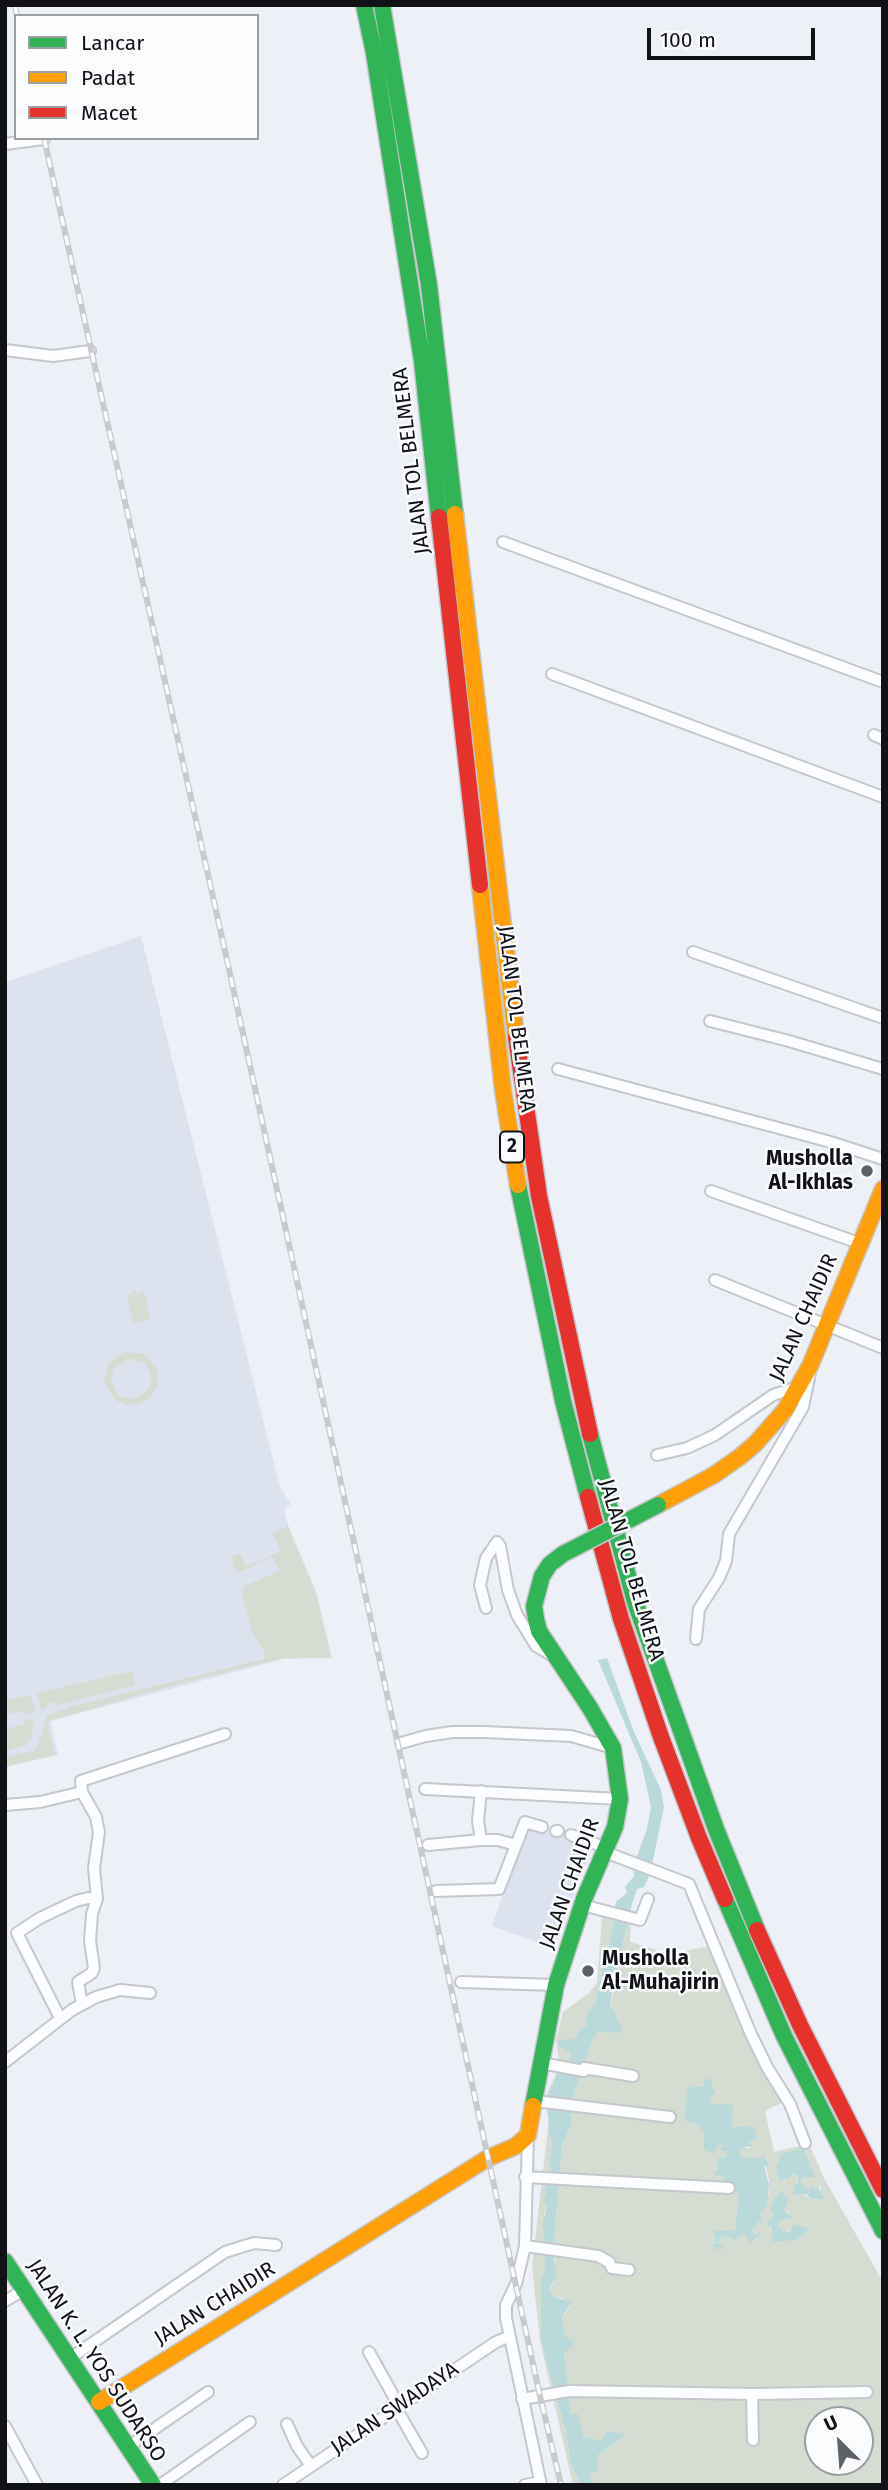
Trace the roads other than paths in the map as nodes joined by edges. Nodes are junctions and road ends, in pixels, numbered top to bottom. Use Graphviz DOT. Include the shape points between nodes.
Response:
graph roads {
  1 [pos="364,5"];
  2 [pos="382,5"];
  3 [pos="36,140"];
  4 [pos="5,144"];
  5 [pos="5,350"];
  6 [pos="90,351"];
  7 [pos="503,542"];
  8 [pos="552,674"];
  9 [pos="883,682"];
  10 [pos="883,797"];
  11 [pos="693,952"];
  12 [pos="883,1018"];
  13 [pos="710,1021"];
  14 [pos="558,1069"];
  15 [pos="883,1069"];
  16 [pos="883,1159"];
  17 [pos="883,1189"];
  18 [pos="711,1191"];
  19 [pos="859,1243"];
  20 [pos="715,1280"];
  21 [pos="827,1324"];
  22 [pos="883,1348"];
  23 [pos="810,1366"];
  24 [pos="798,1387"];
  25 [pos="657,1455"];
  26 [pos="486,1608"];
  27 [pos="696,1639"];
  28 [pos="555,1657"];
  29 [pos="225,1734"];
  30 [pos="401,1743"];
  31 [pos="613,1748"];
  32 [pos="425,1789"];
  33 [pos="481,1791"];
  34 [pos="82,1792"];
  35 [pos="620,1799"];
  36 [pos="5,1805"];
  37 [pos="542,1827"];
  38 [pos="571,1835"];
  39 [pos="481,1840"];
  40 [pos="516,1845"];
  41 [pos="428,1846"];
  42 [pos="606,1850"];
  43 [pos="436,1891"];
  44 [pos="97,1899"];
  45 [pos="648,1899"];
  46 [pos="582,1905"];
  47 [pos="11,1933"];
  48 [pos="461,1982"];
  49 [pos="556,1985"];
  50 [pos="150,1993"];
  51 [pos="82,2004"];
  52 [pos="60,2018"];
  53 [pos="5,2062"];
  54 [pos="541,2063"];
  55 [pos="633,2076"];
  56 [pos="538,2102"];
  57 [pos="670,2118"];
  58 [pos="528,2135"];
  59 [pos="805,2143"];
  60 [pos="531,2178"];
  61 [pos="729,2189"];
  62 [pos="883,2190"];
  63 [pos="883,2231"];
  64 [pos="276,2245"];
  65 [pos="524,2246"];
  66 [pos="5,2261"];
  67 [pos="629,2270"];
  68 [pos="24,2290"];
  69 [pos="5,2301"];
  70 [pos="509,2337"];
  71 [pos="369,2352"];
  72 [pos="69,2359"];
  73 [pos="208,2392"];
  74 [pos="867,2392"];
  75 [pos="752,2394"];
  76 [pos="522,2399"];
  77 [pos="99,2402"];
  78 [pos="397,2407"];
  79 [pos="250,2422"];
  80 [pos="287,2424"];
  81 [pos="5,2426"];
  82 [pos="753,2440"];
  83 [pos="128,2447"];
  84 [pos="422,2453"];
  85 [pos="311,2466"];
  86 [pos="540,2483"];
  87 [pos="37,2485"];
  88 [pos="153,2485"];
  89 [pos="160,2485"];
  90 [pos="283,2485"];
  91 [pos="526,2485"];
  1 -- 63 [label="main road, JALAN TOL BELMERA / 2" via="422,361 503,1090 519,1194 563,1401 621,1619 699,1838 784,2036"];
  2 -- 62 [label="main road, JALAN TOL BELMERA / 2" via="429,285 522,1090 582,1402 635,1602 716,1829 800,2025"];
  3 -- 4 [label="street"];
  5 -- 6 [label="street" via="53,356"];
  7 -- 9 [label="street"];
  8 -- 10 [label="street"];
  11 -- 12 [label="street"];
  13 -- 15 [label="street"];
  14 -- 16 [label="street"];
  17 -- 19 [label="main road, JALAN CHAIDIR"];
  18 -- 19 [label="street"];
  19 -- 21 [label="main road, JALAN CHAIDIR"];
  20 -- 21 [label="street"];
  21 -- 22 [label="street"];
  21 -- 23 [label="main road, JALAN CHAIDIR"];
  23 -- 24 [label="main road, JALAN CHAIDIR"];
  23 -- 27 [label="street" via="803,1407 729,1534 726,1561 699,1609"];
  24 -- 25 [label="street" via="773,1395 715,1435"];
  24 -- 28 [label="main road, JALAN CHAIDIR, bridge" via="756,1443 714,1475 550,1564 534,1606 539,1631"];
  26 -- 28 [label="street" via="480,1585 486,1558 497,1542 517,1615 536,1646"];
  28 -- 31 [label="main road, JALAN CHAIDIR"];
  29 -- 34 [label="street" via="84,1779"];
  30 -- 31 [label="street" via="452,1732 484,1732 571,1737"];
  31 -- 35 [label="main road, JALAN CHAIDIR"];
  32 -- 33 [label="street"];
  33 -- 35 [label="street"];
  33 -- 39 [label="street"];
  34 -- 36 [label="street"];
  34 -- 44 [label="street" via="99,1832 94,1868"];
  35 -- 42 [label="main road, JALAN CHAIDIR"];
  37 -- 40 [label="street" via="525,1822"];
  38 -- 42 [label="street"];
  39 -- 40 [label="street"];
  39 -- 41 [label="street"];
  40 -- 43 [label="street" via="499,1889"];
  42 -- 46 [label="main road, JALAN CHAIDIR"];
  42 -- 59 [label="street" via="626,1862 689,1884 750,2032 790,2104"];
  44 -- 47 [label="street" via="76,1901"];
  44 -- 51 [label="street" via="90,1941 93,1971 78,1982"];
  45 -- 46 [label="street" via="640,1920"];
  46 -- 49 [label="main road, JALAN CHAIDIR"];
  47 -- 52 [label="street"];
  48 -- 49 [label="street"];
  49 -- 54 [label="main road, JALAN CHAIDIR"];
  50 -- 51 [label="street" via="120,1990"];
  51 -- 52 [label="street"];
  52 -- 53 [label="street"];
  54 -- 55 [label="street"];
  54 -- 56 [label="main road, JALAN CHAIDIR"];
  56 -- 57 [label="street"];
  56 -- 58 [label="main road, JALAN CHAIDIR"];
  58 -- 60 [label="street"];
  58 -- 77 [label="main road, JALAN CHAIDIR"];
  60 -- 61 [label="street"];
  60 -- 65 [label="street"];
  64 -- 72 [label="street" via="254,2243 225,2252"];
  65 -- 67 [label="street" via="598,2256 612,2268"];
  65 -- 70 [label="street" via="506,2305"];
  66 -- 68 [label="main road, JALAN K. L. YOS SUDARSO"];
  68 -- 69 [label="street"];
  68 -- 72 [label="main road, JALAN K. L. YOS SUDARSO"];
  70 -- 76 [label="street"];
  70 -- 78 [label="street, JALAN SWADAYA"];
  71 -- 78 [label="street"];
  72 -- 77 [label="main road, JALAN K. L. YOS SUDARSO"];
  73 -- 83 [label="street"];
  74 -- 75 [label="street"];
  75 -- 76 [label="street" via="569,2391"];
  75 -- 82 [label="street"];
  76 -- 86 [label="street"];
  77 -- 83 [label="main road, JALAN K. L. YOS SUDARSO"];
  78 -- 84 [label="street"];
  78 -- 85 [label="street, JALAN SWADAYA"];
  79 -- 89 [label="street"];
  80 -- 85 [label="street"];
  81 -- 87 [label="street"];
  83 -- 88 [label="main road, JALAN K. L. YOS SUDARSO"];
  85 -- 90 [label="street, JALAN SWADAYA"];
  86 -- 91 [label="street"];
}
